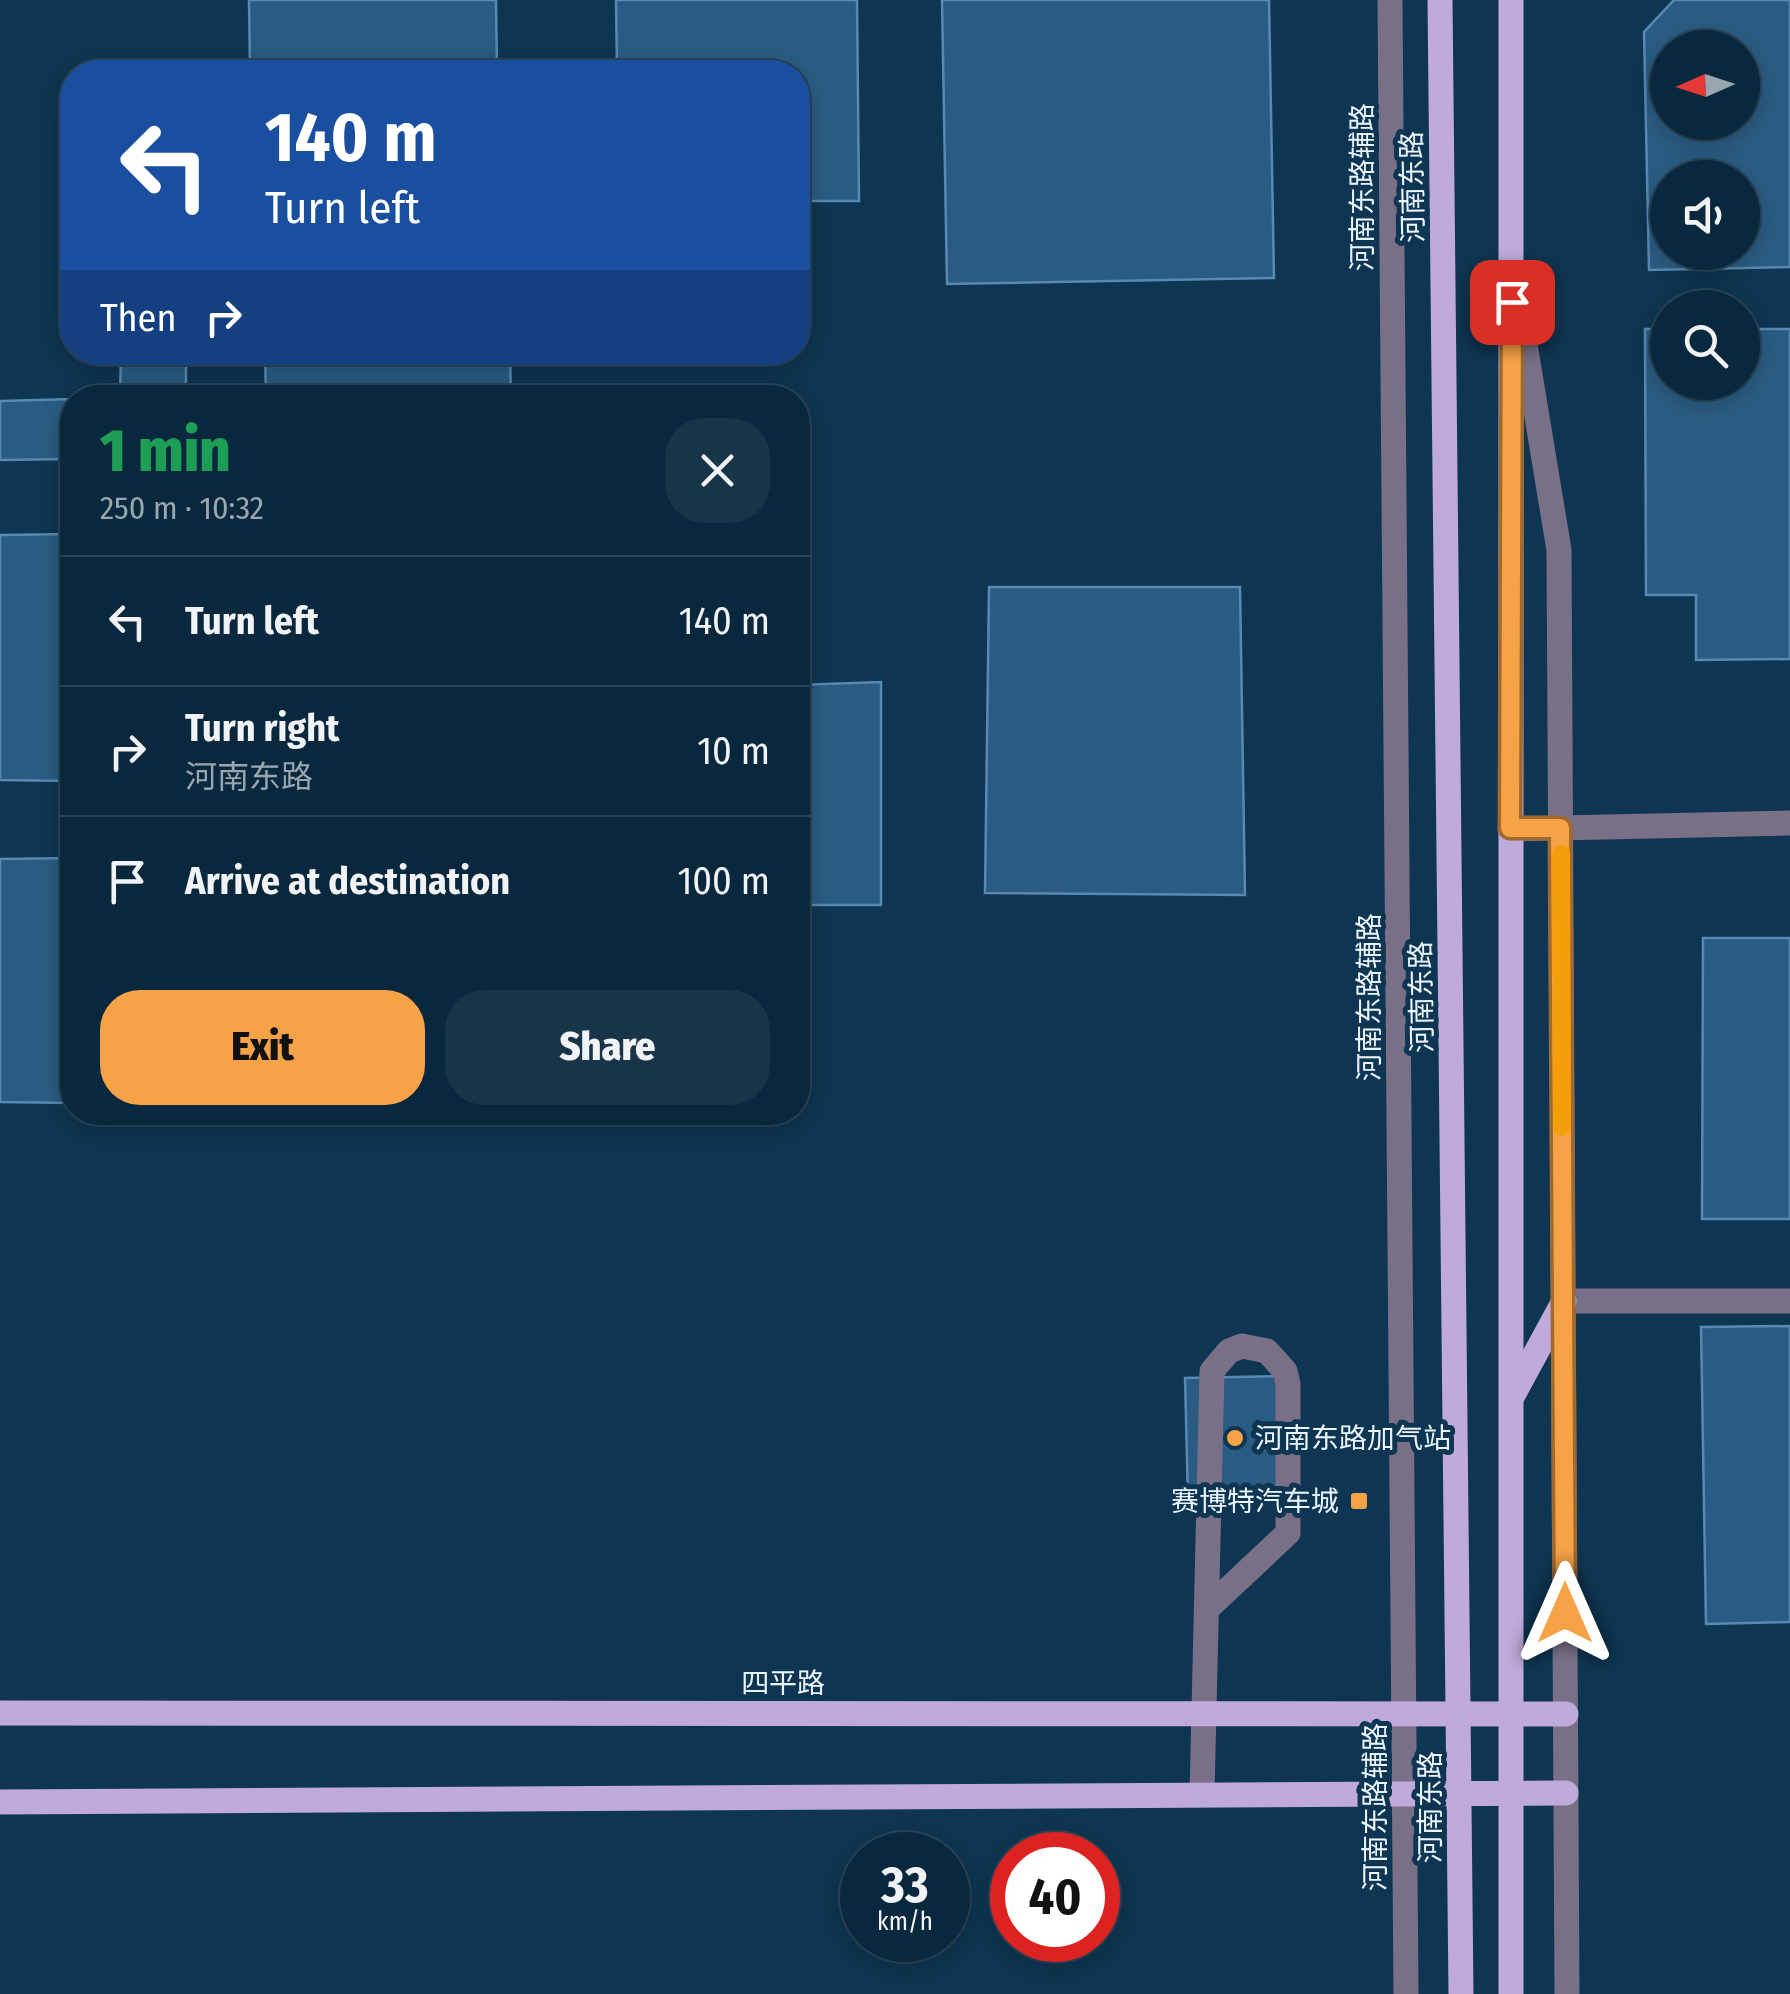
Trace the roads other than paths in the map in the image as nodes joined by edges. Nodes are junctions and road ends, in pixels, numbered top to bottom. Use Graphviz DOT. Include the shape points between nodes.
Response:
graph roads {
  1 [pos="1390,0"];
  2 [pos="1440,0"];
  3 [pos="1511,0"];
  4 [pos="1512,265"];
  5 [pos="1790,823"];
  6 [pos="1510,828"];
  7 [pos="1560,828"];
  8 [pos="1564,1301"];
  9 [pos="1790,1301"];
  10 [pos="1510,1399"];
  11 [pos="1207,1609"];
  12 [pos="1459,1712"];
  13 [pos="0,1713"];
  14 [pos="1204,1713"];
  15 [pos="1405,1713"];
  16 [pos="1512,1713"];
  17 [pos="1566,1714"];
  18 [pos="1460,1792"];
  19 [pos="1566,1792"];
  20 [pos="1512,1793"];
  21 [pos="1202,1794"];
  22 [pos="1406,1795"];
  23 [pos="0,1802"];
  24 [pos="1406,1994"];
  25 [pos="1461,1994"];
  26 [pos="1511,1994"];
  27 [pos="1567,1994"];
  1 -- 15 [label="street, 河南东路辅路"];
  2 -- 12 [label="main road, 河南东路"];
  3 -- 4 [label="main road"];
  4 -- 6 [label="main road"];
  4 -- 7 [label="street" via="1560,550"];
  5 -- 7 [label="street"];
  6 -- 7 [label="street"];
  6 -- 10 [label="main road"];
  7 -- 8 [label="street"];
  8 -- 9 [label="street"];
  8 -- 10 [label="main road"];
  8 -- 17 [label="street"];
  10 -- 16 [label="main road"];
  11 -- 11 [label="street" via="1212,1371 1229,1351 1255,1346 1278,1359 1288,1384 1288,1532"];
  11 -- 14 [label="street"];
  12 -- 15 [label="main road, 四平路"];
  12 -- 16 [label="main road, 四平路"];
  12 -- 18 [label="main road, 河南东路"];
  13 -- 14 [label="main road, 四平路"];
  14 -- 15 [label="main road, 四平路"];
  14 -- 21 [label="street"];
  15 -- 22 [label="street, 河南东路辅路"];
  16 -- 17 [label="main road, 四平路"];
  16 -- 20 [label="main road"];
  17 -- 19 [label="street"];
  18 -- 20 [label="main road"];
  18 -- 22 [label="main road"];
  18 -- 25 [label="main road, 河南东路"];
  19 -- 20 [label="main road"];
  19 -- 27 [label="street"];
  20 -- 26 [label="main road"];
  21 -- 22 [label="main road"];
  21 -- 23 [label="main road"];
  22 -- 24 [label="street, 河南东路辅路"];
}
